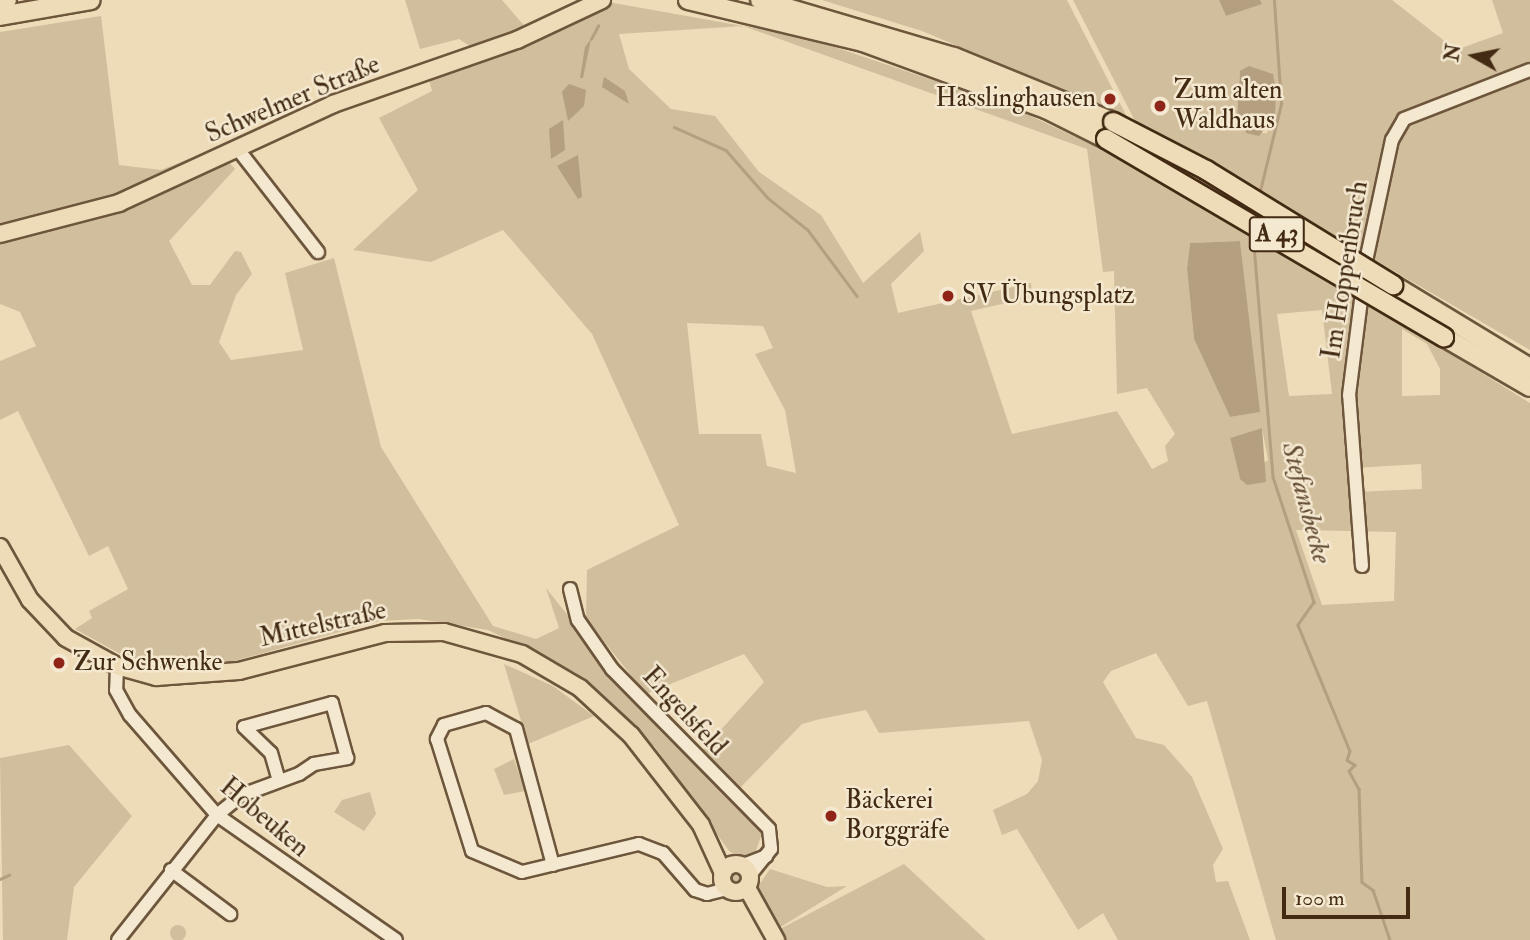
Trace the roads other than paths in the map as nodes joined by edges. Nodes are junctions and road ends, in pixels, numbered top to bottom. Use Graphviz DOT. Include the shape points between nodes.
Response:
graph roads {
  1 [pos="7,0"];
  2 [pos="91,0"];
  3 [pos="602,0"];
  4 [pos="688,0"];
  5 [pos="760,0"];
  6 [pos="0,1"];
  7 [pos="0,16"];
  8 [pos="1530,70"];
  9 [pos="1109,130"];
  10 [pos="237,148"];
  11 [pos="0,234"];
  12 [pos="318,252"];
  13 [pos="1448,329"];
  14 [pos="1530,354"];
  15 [pos="1530,368"];
  16 [pos="1525,385"];
  17 [pos="0,547"];
  18 [pos="1362,566"];
  19 [pos="570,589"];
  20 [pos="117,666"];
  21 [pos="279,781"];
  22 [pos="217,815"];
  23 [pos="553,865"];
  24 [pos="171,870"];
  25 [pos="735,879"];
  26 [pos="230,914"];
  27 [pos="379,937"];
  28 [pos="118,940"];
  29 [pos="396,940"];
  30 [pos="776,940"];
  1 -- 6 [label="highway"];
  2 -- 7 [label="highway"];
  3 -- 10 [label="main road, Schwelmer Straße" via="528,36 333,104"];
  4 -- 9 [label="highway, A 43" via="912,58"];
  5 -- 9 [label="highway, A 43" via="954,57"];
  8 -- 18 [label="street, Im Hoppenbruch" via="1404,119 1392,140 1366,261 1349,395"];
  9 -- 13 [label="highway, A 43, bridge"];
  10 -- 11 [label="main road, Schwelmer Straße" via="119,203"];
  10 -- 12 [label="street"];
  13 -- 14 [label="highway"];
  13 -- 15 [label="highway, A 43"];
  13 -- 16 [label="highway, A 43"];
  17 -- 20 [label="main road, Mittelstraße" via="50,624"];
  19 -- 25 [label="street, Engelsfeld" via="578,620 612,669 769,829 766,856"];
  20 -- 22 [label="street, Hobeuken" via="116,690 130,715"];
  20 -- 25 [label="main road, Mittelstraße" via="189,678 385,632 444,632 495,643 548,667 606,710 657,764"];
  21 -- 21 [label="street" via="347,758 331,703 243,727 271,753"];
  21 -- 22 [label="street"];
  22 -- 24 [label="street"];
  22 -- 27 [label="street, Hobeuken"];
  23 -- 23 [label="street" via="522,872 469,849 437,739 440,728 486,713 516,729"];
  23 -- 25 [label="street, Engelsfeld" via="639,844 663,853 704,892"];
  24 -- 26 [label="street"];
  24 -- 28 [label="street"];
  25 -- 30 [label="main road, Mittelstraße"];
  27 -- 29 [label="street, Hobeuken"];
}
